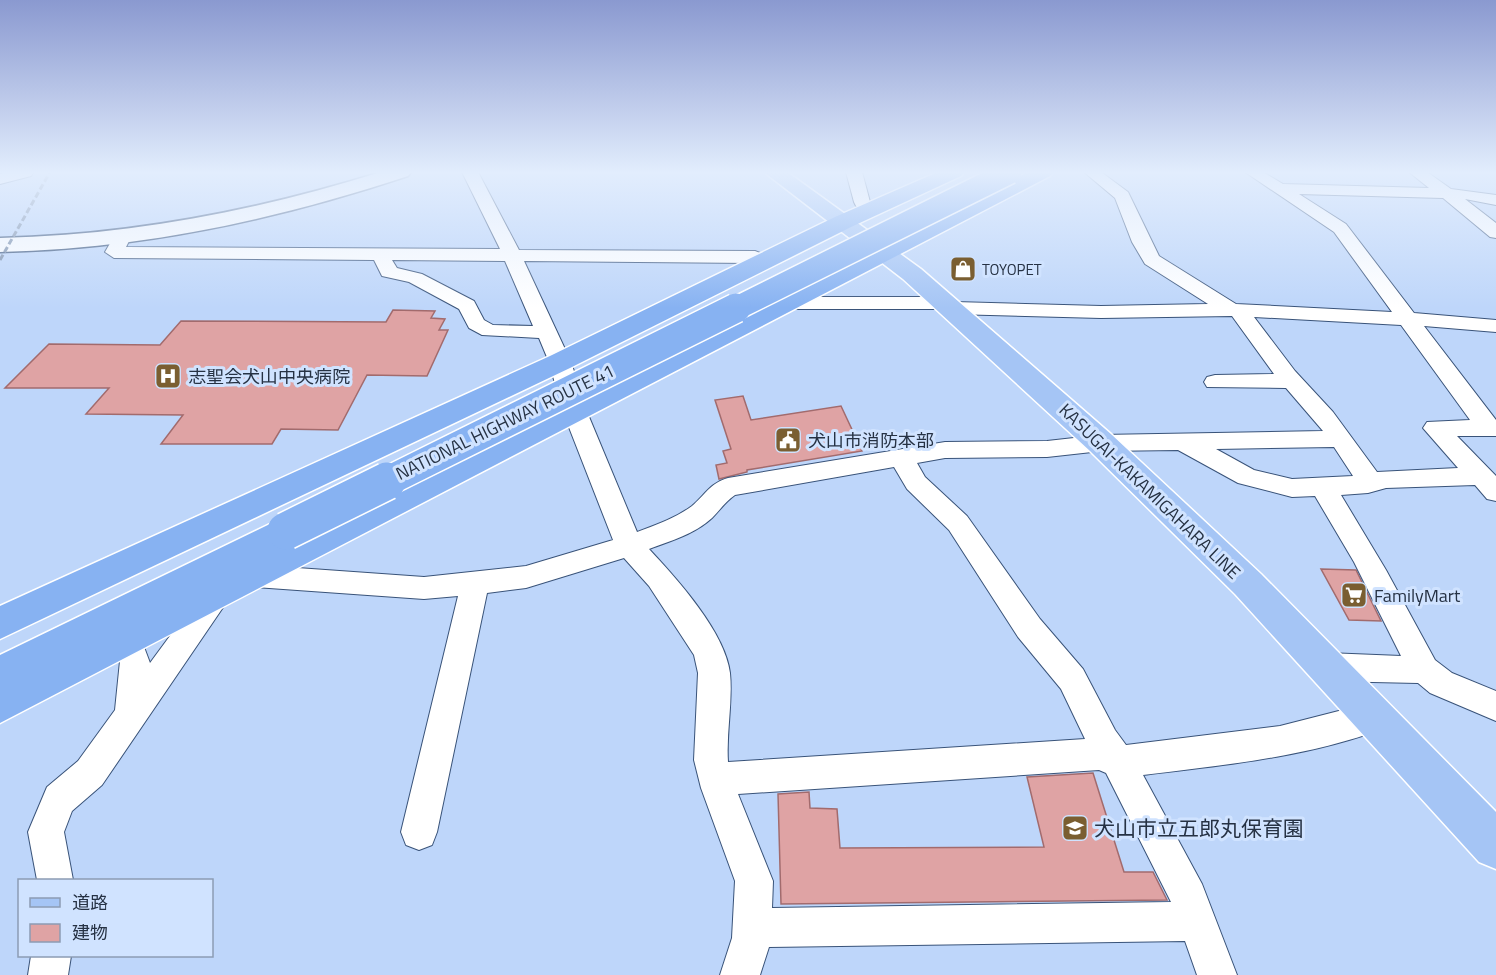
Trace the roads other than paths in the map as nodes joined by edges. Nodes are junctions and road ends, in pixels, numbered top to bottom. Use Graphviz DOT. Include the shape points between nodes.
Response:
graph roads {
  1 [pos="233,218"];
  2 [pos="492,218"];
  3 [pos="843,218"];
  4 [pos="857,218"];
  5 [pos="892,218"];
  6 [pos="915,218"];
  7 [pos="955,218"];
  8 [pos="1131,218"];
  9 [pos="1324,218"];
  10 [pos="1477,218"];
  11 [pos="1496,233"];
  12 [pos="122,237"];
  13 [pos="0,245"];
  14 [pos="380,254"];
  15 [pos="510,254"];
  16 [pos="885,254"];
  17 [pos="766,262"];
  18 [pos="788,303"];
  19 [pos="949,306"];
  20 [pos="1235,310"];
  21 [pos="1409,319"];
  22 [pos="1496,326"];
  23 [pos="546,332"];
  24 [pos="560,362"];
  25 [pos="1292,381"];
  26 [pos="1215,382"];
  27 [pos="575,412"];
  28 [pos="1492,428"];
  29 [pos="1341,439"];
  30 [pos="1183,442"];
  31 [pos="1101,443"];
  32 [pos="900,457"];
  33 [pos="1371,483"];
  34 [pos="1489,484"];
  35 [pos="1323,488"];
  36 [pos="276,523"];
  37 [pos="629,546"];
  38 [pos="255,576"];
  39 [pos="475,583"];
  40 [pos="216,595"];
  41 [pos="0,624"];
  42 [pos="127,640"];
  43 [pos="0,644"];
  44 [pos="1327,667"];
  45 [pos="1424,670"];
  46 [pos="0,675"];
  47 [pos="0,704"];
  48 [pos="1496,706"];
  49 [pos="130,717"];
  50 [pos="1374,717"];
  51 [pos="1116,761"];
  52 [pos="716,779"];
  53 [pos="419,832"];
  54 [pos="1496,845"];
  55 [pos="55,879"];
  56 [pos="1198,921"];
  57 [pos="752,928"];
  58 [pos="51,957"];
  59 [pos="48,975"];
  60 [pos="740,975"];
  61 [pos="1217,975"];
  1 -- 12 [label="main road"];
  2 -- 15 [label="street"];
  3 -- 17 [label="highway"];
  4 -- 16 [label="main road, KASUGAI-KAKAMIGAHARA LINE"];
  5 -- 36 [label="highway, NATIONAL HIGHWAY ROUTE 41"];
  6 -- 36 [label="highway, NATIONAL HIGHWAY ROUTE 41, bridge"];
  7 -- 16 [label="highway"];
  8 -- 20 [label="street" via="1152,260"];
  9 -- 21 [label="street" via="1340,228"];
  10 -- 11 [label="street"];
  12 -- 13 [label="main road"];
  12 -- 14 [label="street" via="114,252"];
  14 -- 15 [label="street"];
  14 -- 23 [label="street" via="389,272 415,278 466,305 476,324 489,331"];
  15 -- 17 [label="street" via="755,257"];
  15 -- 23 [label="street"];
  16 -- 18 [label="highway"];
  16 -- 19 [label="main road, KASUGAI-KAKAMIGAHARA LINE"];
  17 -- 24 [label="highway"];
  18 -- 19 [label="street"];
  18 -- 27 [label="highway"];
  19 -- 20 [label="street" via="1101,312"];
  19 -- 31 [label="main road, KASUGAI-KAKAMIGAHARA LINE"];
  20 -- 21 [label="street"];
  20 -- 25 [label="street"];
  21 -- 22 [label="street"];
  21 -- 28 [label="street"];
  23 -- 24 [label="street"];
  24 -- 27 [label="street"];
  24 -- 41 [label="highway"];
  25 -- 26 [label="street"];
  25 -- 29 [label="street"];
  27 -- 37 [label="street"];
  27 -- 38 [label="highway"];
  28 -- 34 [label="street" via="1435,428"];
  29 -- 30 [label="street"];
  29 -- 33 [label="street"];
  30 -- 31 [label="street"];
  30 -- 35 [label="street" via="1269,485"];
  31 -- 32 [label="street" via="1047,449 945,450"];
  31 -- 44 [label="main road, KASUGAI-KAKAMIGAHARA LINE" via="1248,584"];
  32 -- 37 [label="street" via="728,487 689,521"];
  32 -- 51 [label="street" via="916,483 958,523 1029,628 1072,679"];
  33 -- 34 [label="street" via="1386,479"];
  33 -- 35 [label="street"];
  35 -- 45 [label="street" via="1359,542"];
  36 -- 43 [label="highway, NATIONAL HIGHWAY ROUTE 41"];
  36 -- 46 [label="highway, NATIONAL HIGHWAY ROUTE 41"];
  37 -- 39 [label="street" via="526,577"];
  37 -- 52 [label="street" via="659,578 709,652 714,673 711,760"];
  38 -- 39 [label="street" via="424,588"];
  38 -- 40 [label="highway"];
  39 -- 53 [label="street"];
  40 -- 42 [label="highway"];
  40 -- 49 [label="street"];
  42 -- 47 [label="highway"];
  42 -- 49 [label="street" via="135,661"];
  44 -- 45 [label="street"];
  44 -- 50 [label="main road, KASUGAI-KAKAMIGAHARA LINE"];
  45 -- 48 [label="street" via="1441,683"];
  49 -- 55 [label="street" via="90,773 59,799 46,832"];
  50 -- 51 [label="street" via="1335,731"];
  50 -- 54 [label="main road, KASUGAI-KAKAMIGAHARA LINE"];
  51 -- 52 [label="street" via="1100,754"];
  51 -- 56 [label="street"];
  52 -- 57 [label="street" via="754,880"];
  56 -- 57 [label="street"];
  56 -- 61 [label="street"];
  57 -- 60 [label="street"];
  58 -- 59 [label="street"];
}
